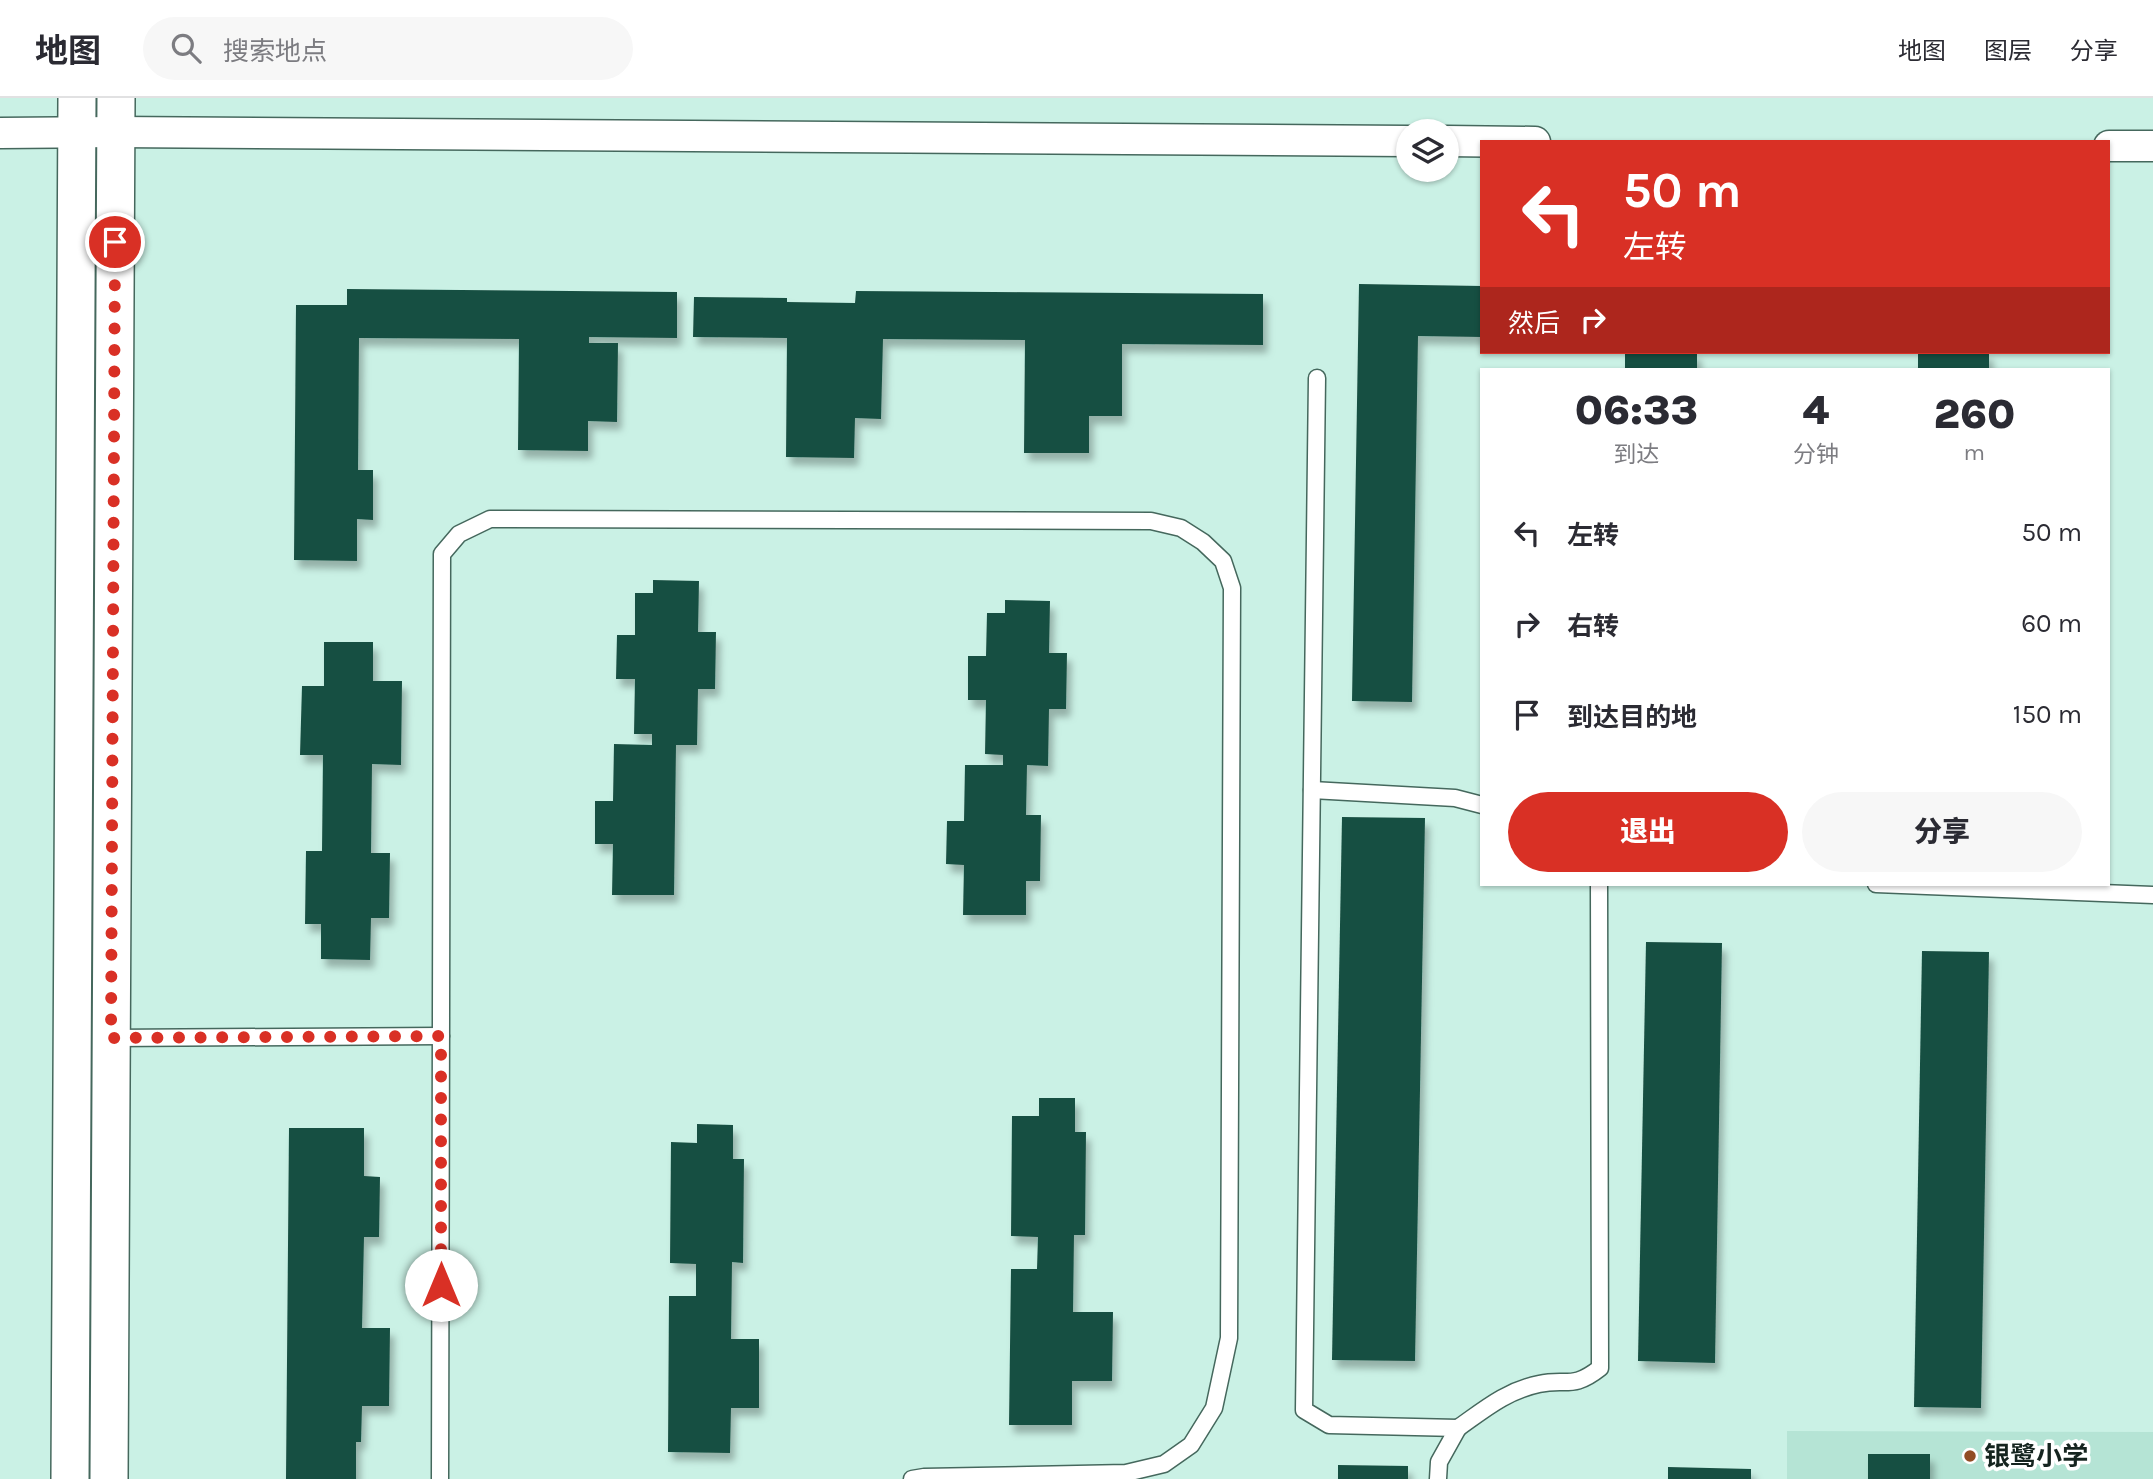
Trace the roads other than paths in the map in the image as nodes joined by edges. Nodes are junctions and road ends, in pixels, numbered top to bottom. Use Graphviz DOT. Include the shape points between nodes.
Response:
graph roads {
  1 [pos="78,115"];
  2 [pos="116,115"];
  3 [pos="0,134"];
  4 [pos="1396,141"];
  5 [pos="1459,141"];
  6 [pos="1480,141"];
  7 [pos="2110,146"];
  8 [pos="2153,146"];
  9 [pos="1317,378"];
  10 [pos="1312,790"];
  11 [pos="1480,805"];
  12 [pos="1599,886"];
  13 [pos="1926,886"];
  14 [pos="2153,895"];
  15 [pos="441,1036"];
  16 [pos="111,1038"];
  17 [pos="72,1100"];
  18 [pos="111,1101"];
  19 [pos="1458,1428"];
  20 [pos="70,1479"];
  21 [pos="109,1479"];
  22 [pos="440,1479"];
  23 [pos="912,1479"];
  24 [pos="1438,1479"];
  1 -- 2 [label="street"];
  1 -- 3 [label="street"];
  1 -- 17 [label="street"];
  2 -- 4 [label="street"];
  2 -- 16 [label="street"];
  5 -- 6 [label="street"];
  7 -- 8 [label="street"];
  9 -- 10 [label="lane"];
  10 -- 11 [label="lane" via="1444,797"];
  10 -- 19 [label="lane" via="1304,1410 1329,1425"];
  12 -- 19 [label="lane" via="1600,1368 1586,1379 1541,1384 1501,1397"];
  13 -- 14 [label="lane"];
  15 -- 16 [label="lane"];
  15 -- 22 [label="lane"];
  15 -- 23 [label="lane" via="442,554 459,534 491,519 1151,521 1181,528 1203,542 1223,561 1232,588 1229,1338 1214,1408 1191,1445 1164,1464 1126,1473"];
  16 -- 18 [label="street"];
  17 -- 18 [label="street"];
  17 -- 20 [label="street"];
  18 -- 21 [label="street"];
  19 -- 24 [label="lane" via="1439,1462"];
}
